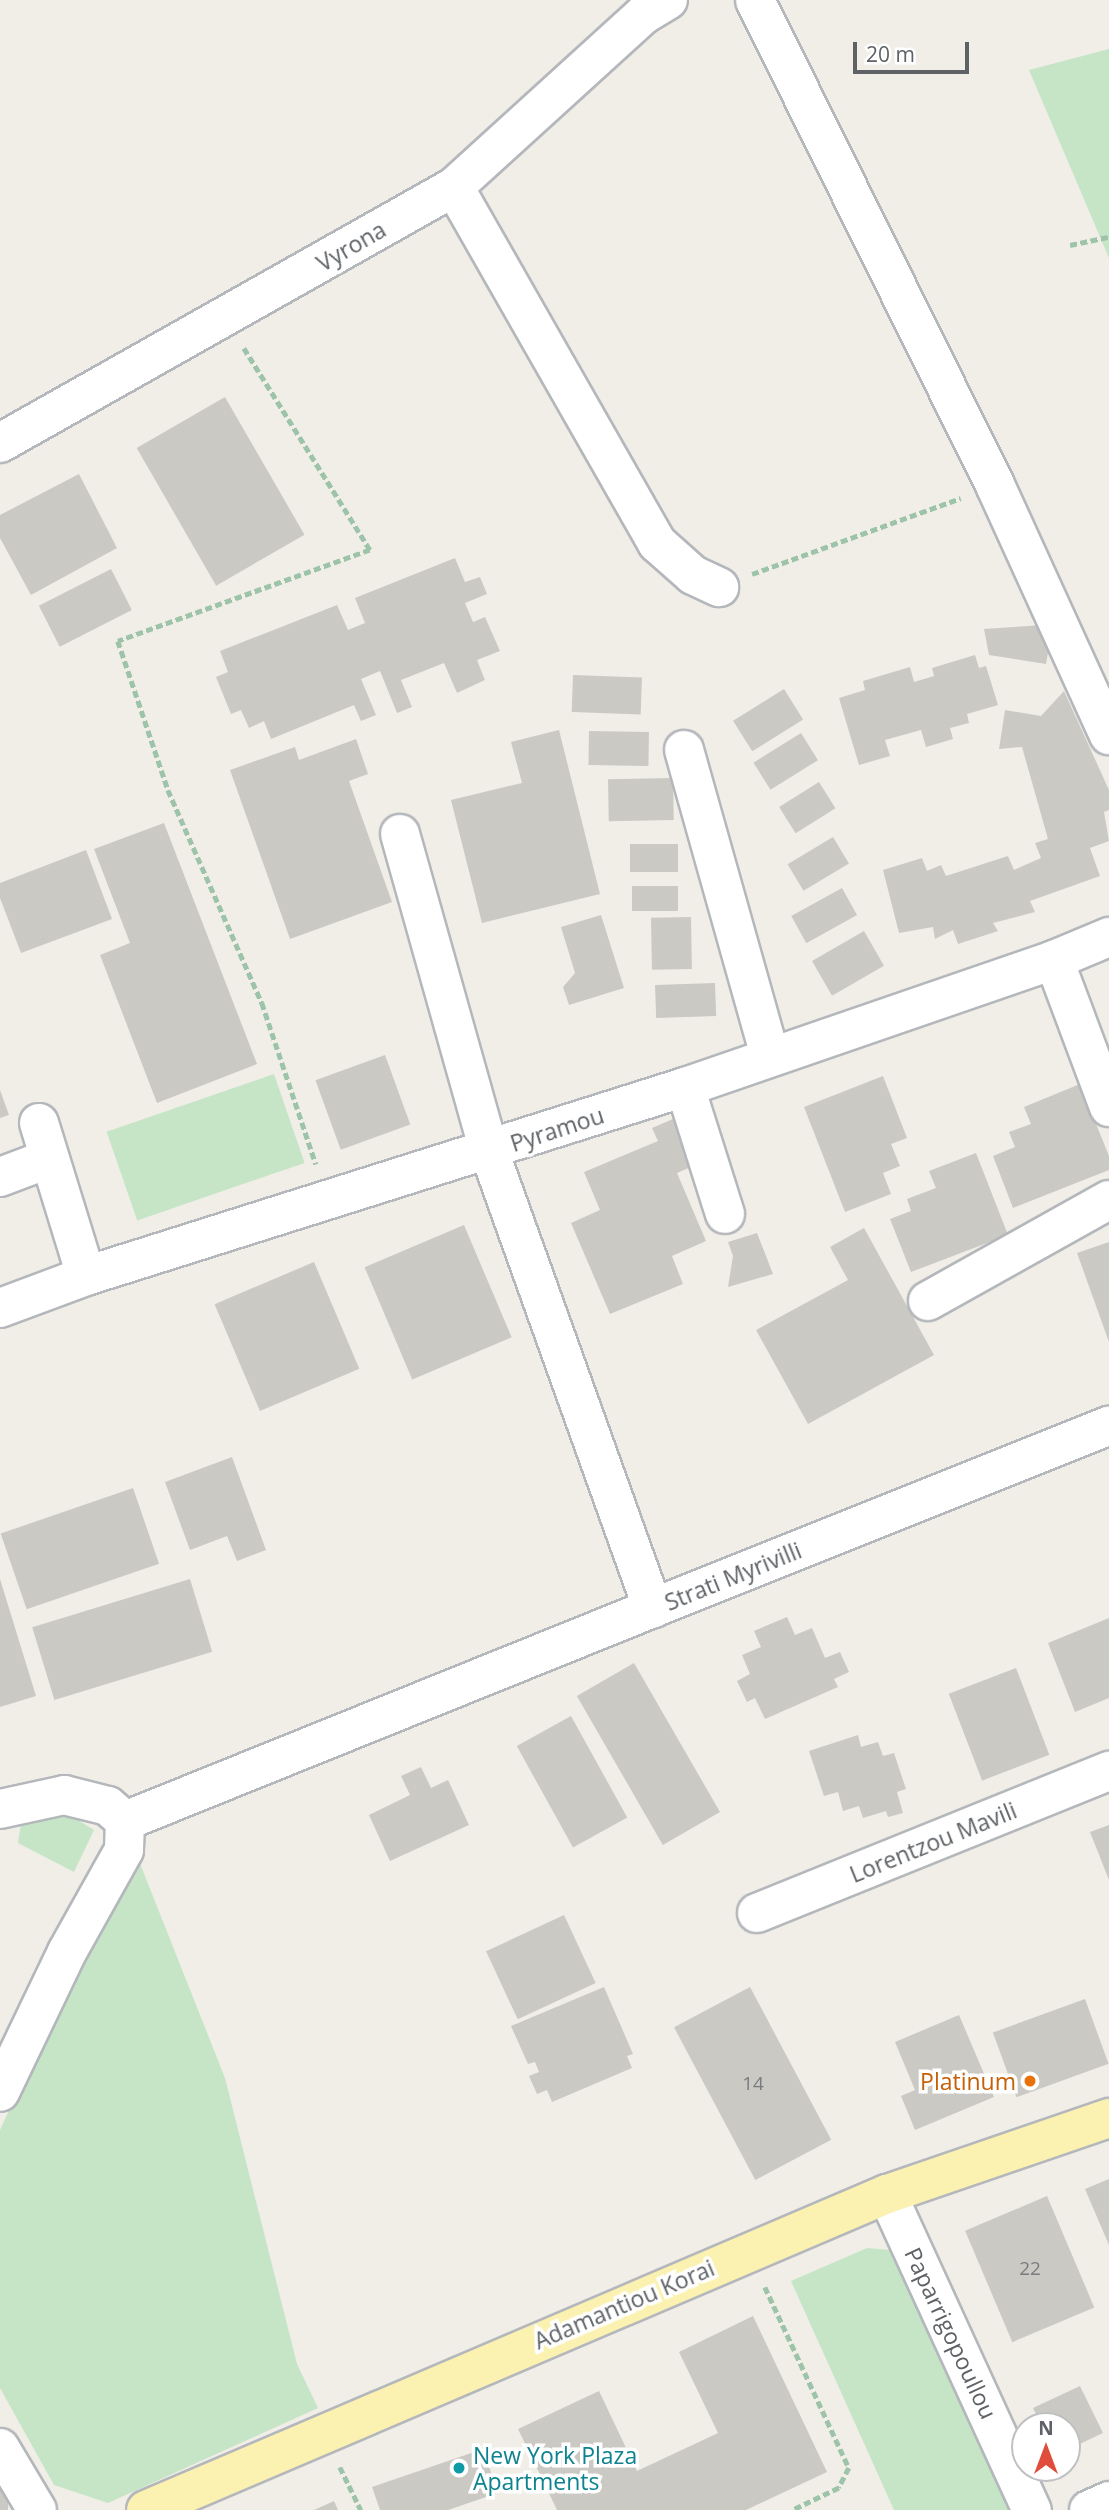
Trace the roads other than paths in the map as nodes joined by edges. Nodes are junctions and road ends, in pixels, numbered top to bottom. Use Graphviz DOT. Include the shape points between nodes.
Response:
graph roads {
  1 [pos="667,0"];
  2 [pos="755,0"];
  3 [pos="454,187"];
  4 [pos="0,443"];
  5 [pos="719,587"];
  6 [pos="1109,735"];
  7 [pos="684,750"];
  8 [pos="400,834"];
  9 [pos="1109,936"];
  10 [pos="1054,960"];
  11 [pos="770,1056"];
  12 [pos="685,1087"];
  13 [pos="1109,1107"];
  14 [pos="489,1150"];
  15 [pos="0,1177"];
  16 [pos="1109,1200"];
  17 [pos="726,1214"];
  18 [pos="86,1276"];
  19 [pos="928,1301"];
  20 [pos="0,1308"];
  21 [pos="1109,1426"];
  22 [pos="653,1608"];
  23 [pos="1109,1771"];
  24 [pos="0,1810"];
  25 [pos="125,1822"];
  26 [pos="757,1913"];
  27 [pos="0,2092"];
  28 [pos="1109,2118"];
  29 [pos="887,2194"];
  30 [pos="0,2448"];
  31 [pos="1109,2501"];
  32 [pos="37,2510"];
  33 [pos="146,2510"];
  34 [pos="1032,2510"];
  35 [pos="1089,2510"];
  1 -- 3 [label="street, Vyrona" via="643,15"];
  2 -- 6 [label="street" via="995,485"];
  3 -- 4 [label="street, Vyrona"];
  3 -- 5 [label="street" via="657,543 693,575"];
  7 -- 11 [label="street"];
  8 -- 14 [label="street, Strati Myrivilli"];
  9 -- 10 [label="street, Pyramou"];
  10 -- 11 [label="street, Pyramou"];
  10 -- 13 [label="street"];
  11 -- 12 [label="street, Pyramou"];
  12 -- 14 [label="street, Pyramou"];
  12 -- 17 [label="street"];
  14 -- 18 [label="street, Pyramou"];
  14 -- 22 [label="street, Strati Myrivilli"];
  15 -- 18 [label="street" via="43,1141"];
  16 -- 19 [label="street"];
  18 -- 20 [label="street, Pyramou"];
  21 -- 22 [label="street, Strati Myrivilli"];
  22 -- 25 [label="street"];
  23 -- 26 [label="street, Lorentzou Mavili"];
  24 -- 25 [label="street" via="64,1795 108,1806"];
  25 -- 27 [label="street" via="124,1850 66,1952"];
  28 -- 29 [label="main road, Adamantiou Korai"];
  29 -- 33 [label="main road, Adamantiou Korai"];
  29 -- 34 [label="street, Paparrigopoullou"];
  30 -- 32 [label="street"];
  31 -- 35 [label="street"];
}
